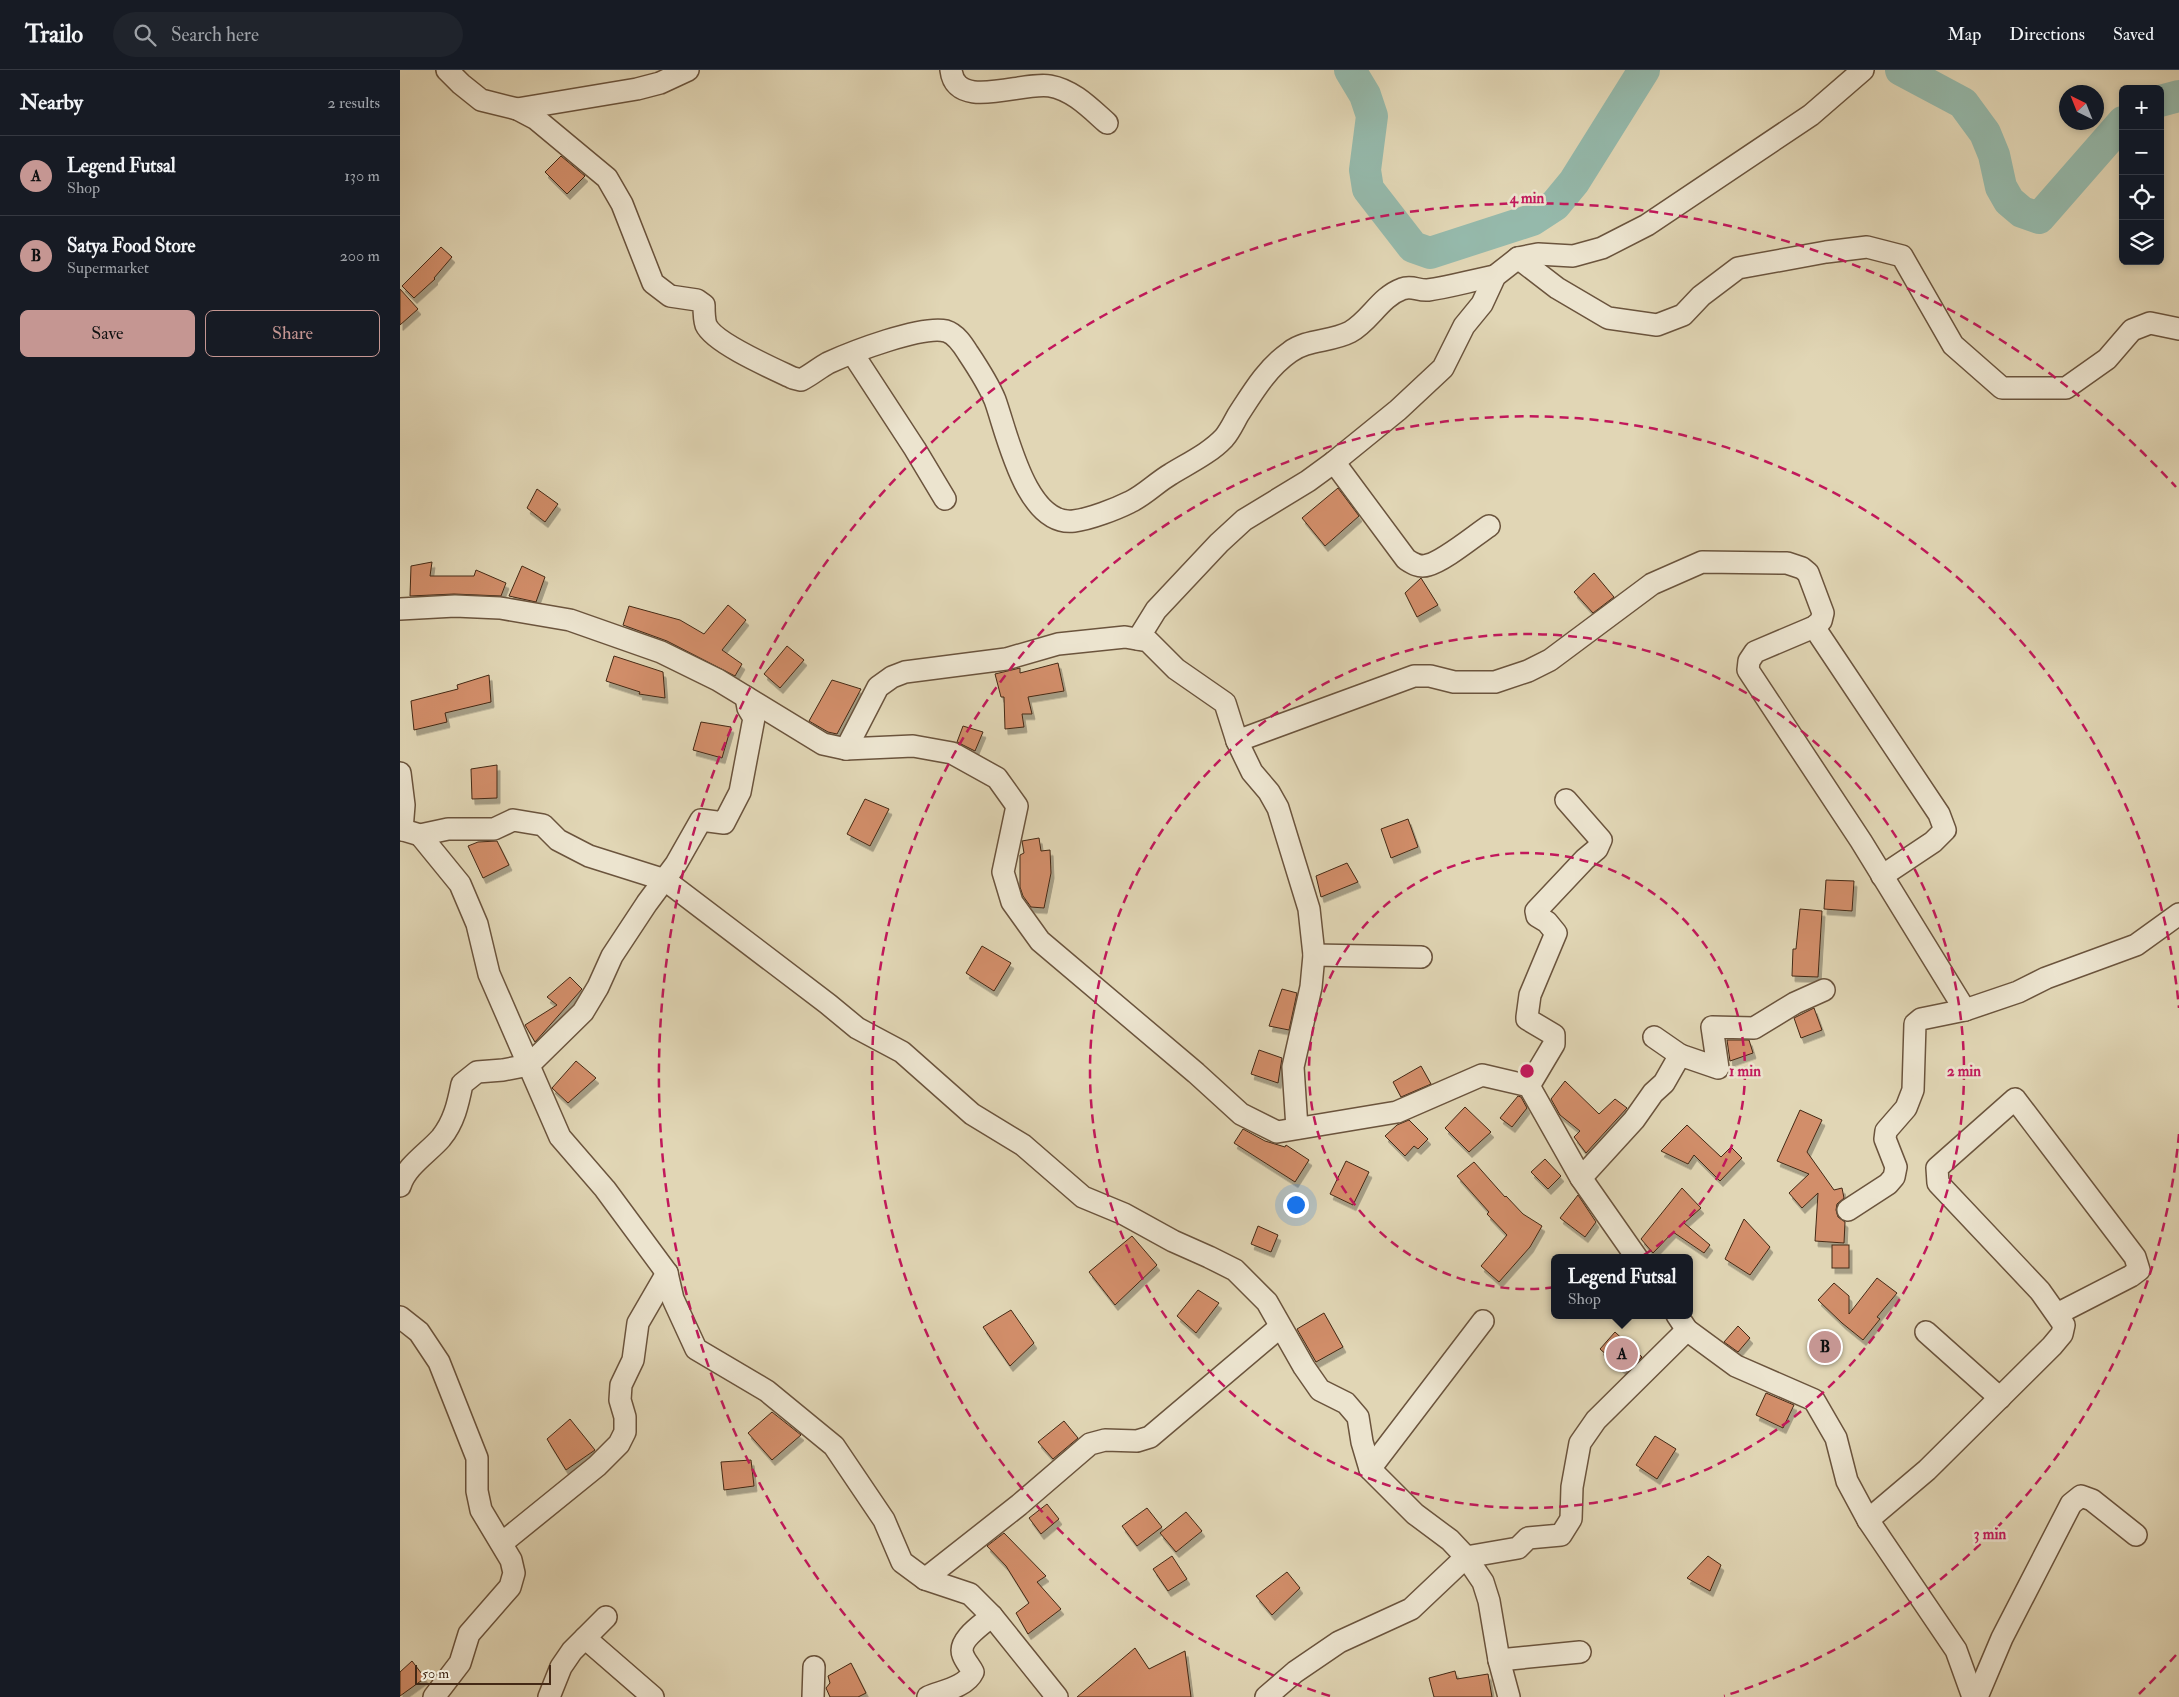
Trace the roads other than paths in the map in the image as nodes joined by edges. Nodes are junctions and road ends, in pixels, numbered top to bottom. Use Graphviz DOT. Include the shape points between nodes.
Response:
graph roads {
  1 [pos="447,70"];
  2 [pos="688,70"];
  3 [pos="951,70"];
  4 [pos="1863,70"];
  5 [pos="517,110"];
  6 [pos="1107,123"];
  7 [pos="1518,258"];
  8 [pos="1495,276"];
  9 [pos="2179,329"];
  10 [pos="853,354"];
  11 [pos="1334,462"];
  12 [pos="945,499"];
  13 [pos="1489,526"];
  14 [pos="400,609"];
  15 [pos="1814,627"];
  16 [pos="1138,639"];
  17 [pos="746,697"];
  18 [pos="1237,741"];
  19 [pos="846,749"];
  20 [pos="400,773"];
  21 [pos="1566,800"];
  22 [pos="408,831"];
  23 [pos="1882,876"];
  24 [pos="665,880"];
  25 [pos="2179,914"];
  26 [pos="1314,955"];
  27 [pos="1421,957"];
  28 [pos="1824,990"];
  29 [pos="1965,1010"];
  30 [pos="1654,1037"];
  31 [pos="1680,1056"];
  32 [pos="528,1065"];
  33 [pos="1529,1086"];
  34 [pos="1297,1128"];
  35 [pos="1581,1178"];
  36 [pos="400,1186"];
  37 [pos="1848,1210"];
  38 [pos="1634,1254"];
  39 [pos="667,1273"];
  40 [pos="2056,1314"];
  41 [pos="1483,1321"];
  42 [pos="1682,1322"];
  43 [pos="1280,1327"];
  44 [pos="404,1328"];
  45 [pos="1926,1332"];
  46 [pos="2000,1398"];
  47 [pos="1370,1469"];
  48 [pos="1868,1520"];
  49 [pos="2136,1535"];
  50 [pos="502,1543"];
  51 [pos="1466,1557"];
  52 [pos="925,1579"];
  53 [pos="992,1616"];
  54 [pos="606,1617"];
  55 [pos="585,1638"];
  56 [pos="1580,1652"];
  57 [pos="1499,1660"];
  58 [pos="814,1667"];
  59 [pos="434,1697"];
  60 [pos="549,1697"];
  61 [pos="654,1697"];
  62 [pos="813,1697"];
  63 [pos="928,1697"];
  64 [pos="1057,1697"];
  65 [pos="1266,1697"];
  66 [pos="1509,1697"];
  67 [pos="1973,1697"];
  68 [pos="1977,1697"];
  1 -- 5 [label="street" via="481,100"];
  2 -- 5 [label="street" via="637,89"];
  3 -- 6 [label="street" via="954,82 965,91 982,94 1030,85 1050,86 1072,93"];
  4 -- 7 [label="street" via="1811,115 1647,225 1602,248 1573,256 1538,254"];
  5 -- 10 [label="street" via="536,119 607,178 622,204 653,283 670,296 697,300 704,305 706,326 715,335 744,354 801,380 827,364"];
  7 -- 8 [label="street"];
  7 -- 9 [label="street" via="1557,288 1608,318 1657,326 1683,315 1701,296 1738,268 1868,247 1902,256 1953,345 2002,388 2066,388 2107,359 2132,330 2150,323"];
  8 -- 10 [label="street" via="1425,291 1412,286 1402,289 1381,302 1350,332 1292,350 1260,381 1224,438 1209,451 1132,502 1073,521 1056,518 1034,500 1012,454 982,374 953,335 947,331 932,330 906,335"];
  8 -- 11 [label="street" via="1443,368"];
  10 -- 12 [label="street"];
  11 -- 13 [label="street" via="1414,565 1426,566 1437,562"];
  11 -- 16 [label="street" via="1244,520 1218,543 1156,610"];
  14 -- 17 [label="street" via="500,608 570,620 661,652"];
  15 -- 18 [label="street" via="1821,621 1823,613 1808,573 1802,568 1787,563 1702,562 1652,584 1550,660 1528,671 1496,682 1454,682 1414,676"];
  15 -- 23 [label="street" via="1939,814 1945,830 1934,842"];
  15 -- 23 [label="street" via="1756,652 1749,661 1748,670"];
  16 -- 18 [label="street" via="1148,641 1176,669 1225,703"];
  16 -- 19 [label="street" via="1124,637 1058,644 1006,658 905,672 878,687"];
  17 -- 19 [label="street" via="823,744"];
  17 -- 24 [label="street" via="754,718 740,792 724,823 701,820"];
  18 -- 26 [label="street" via="1252,772 1278,808 1309,909"];
  19 -- 34 [label="street" via="913,746 952,753 998,778 1017,806 1003,872 1012,902 1040,941 1241,1114 1277,1132"];
  20 -- 22 [label="street"];
  21 -- 33 [label="street" via="1601,840 1598,849 1536,911 1537,916 1548,922 1556,933 1530,996 1527,1020 1554,1035 1554,1044"];
  22 -- 24 [label="street" via="494,829 513,820 536,824 589,856"];
  22 -- 32 [label="street" via="460,884 477,924 489,974"];
  23 -- 29 [label="street"];
  24 -- 32 [label="street" via="612,956 583,1012"];
  24 -- 43 [label="street" via="857,1028 902,1052 972,1114 1023,1145 1083,1197 1235,1270 1267,1302"];
  25 -- 29 [label="street" via="2136,945"];
  26 -- 27 [label="street"];
  26 -- 34 [label="street" via="1311,988 1293,1067"];
  28 -- 31 [label="street" via="1794,1003 1754,1028 1712,1027 1718,1068"];
  29 -- 37 [label="street" via="1921,1019 1916,1024 1913,1090 1906,1108 1886,1131 1885,1139 1896,1167 1894,1177"];
  30 -- 31 [label="street"];
  31 -- 35 [label="street" via="1664,1084 1653,1092 1634,1120"];
  32 -- 36 [label="street" via="477,1072 462,1084 457,1112 441,1138 422,1155"];
  32 -- 39 [label="street" via="560,1137 605,1189"];
  33 -- 34 [label="street" via="1482,1075 1397,1112"];
  33 -- 35 [label="street"];
  35 -- 38 [label="street"];
  39 -- 50 [label="street" via="638,1323 633,1360 621,1385 625,1432 619,1444 597,1466"];
  39 -- 52 [label="street" via="673,1299 696,1349 767,1391 834,1446 884,1520 902,1562"];
  40 -- 40 [label="street" via="2139,1270 2135,1257 2015,1099 1937,1168 1938,1183 2040,1290"];
  40 -- 46 [label="street" via="2064,1325 2062,1334"];
  41 -- 47 [label="street"];
  42 -- 48 [label="street" via="1736,1366 1814,1400 1836,1438 1847,1481"];
  42 -- 51 [label="street" via="1596,1420 1580,1443 1572,1487 1571,1519 1561,1535 1528,1538 1518,1548"];
  43 -- 47 [label="street" via="1320,1390 1346,1403 1358,1417"];
  43 -- 52 [label="street" via="1150,1436 1137,1441 1105,1440 1090,1444"];
  44 -- 50 [label="street" via="439,1362 477,1458 477,1491 481,1510"];
  45 -- 46 [label="street"];
  46 -- 48 [label="street" via="1927,1470"];
  47 -- 51 [label="street" via="1415,1514 1450,1540"];
  48 -- 67 [label="street" via="1956,1650"];
  49 -- 68 [label="street" via="2092,1500 2081,1496 2071,1504 2002,1638"];
  50 -- 59 [label="street" via="514,1573 510,1587 469,1634 460,1663"];
  51 -- 57 [label="street" via="1483,1582 1490,1601"];
  51 -- 65 [label="street" via="1411,1609 1339,1642 1295,1672"];
  52 -- 53 [label="street" via="970,1594"];
  53 -- 63 [label="street" via="967,1638 962,1647 973,1672 971,1677"];
  53 -- 64 [label="street"];
  54 -- 55 [label="street"];
  55 -- 60 [label="street" via="561,1667"];
  55 -- 61 [label="street"];
  56 -- 57 [label="street"];
  57 -- 66 [label="street"];
  58 -- 62 [label="street"];
}
